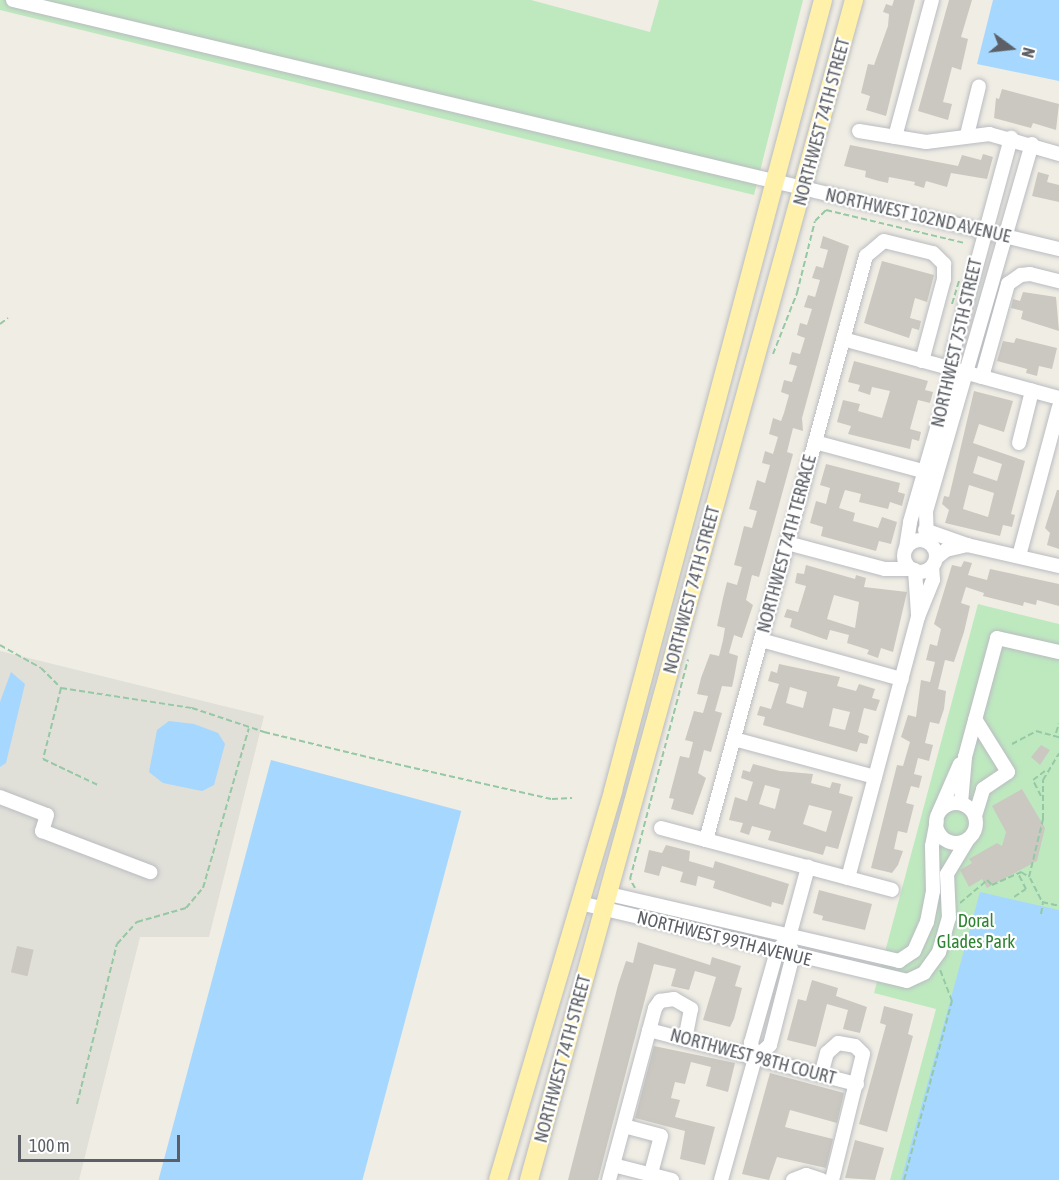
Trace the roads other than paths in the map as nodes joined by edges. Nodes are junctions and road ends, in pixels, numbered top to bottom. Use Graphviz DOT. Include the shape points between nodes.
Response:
graph roads {
  1 [pos="12,0"];
  2 [pos="823,0"];
  3 [pos="854,0"];
  4 [pos="932,0"];
  5 [pos="979,86"];
  6 [pos="859,130"];
  7 [pos="967,135"];
  8 [pos="895,136"];
  9 [pos="1011,138"];
  10 [pos="1032,144"];
  11 [pos="1059,154"];
  12 [pos="776,184"];
  13 [pos="805,190"];
  14 [pos="985,231"];
  15 [pos="1005,236"];
  16 [pos="1059,249"];
  17 [pos="1059,281"];
  18 [pos="958,333"];
  19 [pos="843,339"];
  20 [pos="976,339"];
  21 [pos="922,361"];
  22 [pos="951,369"];
  23 [pos="965,372"];
  24 [pos="982,377"];
  25 [pos="1032,391"];
  26 [pos="1059,398"];
  27 [pos="1059,407"];
  28 [pos="815,442"];
  29 [pos="1019,444"];
  30 [pos="926,472"];
  31 [pos="926,536"];
  32 [pos="787,543"];
  33 [pos="967,545"];
  34 [pos="905,551"];
  35 [pos="1019,556"];
  36 [pos="934,562"];
  37 [pos="1059,566"];
  38 [pos="876,567"];
  39 [pos="913,570"];
  40 [pos="918,616"];
  41 [pos="761,640"];
  42 [pos="1059,652"];
  43 [pos="902,679"];
  44 [pos="975,719"];
  45 [pos="734,739"];
  46 [pos="965,758"];
  47 [pos="875,777"];
  48 [pos="0,797"];
  49 [pos="961,804"];
  50 [pos="975,816"];
  51 [pos="938,818"];
  52 [pos="661,828"];
  53 [pos="968,839"];
  54 [pos="706,840"];
  55 [pos="808,867"];
  56 [pos="150,872"];
  57 [pos="848,878"];
  58 [pos="892,890"];
  59 [pos="607,902"];
  60 [pos="580,903"];
  61 [pos="789,937"];
  62 [pos="777,951"];
  63 [pos="793,955"];
  64 [pos="872,957"];
  65 [pos="868,974"];
  66 [pos="755,1028"];
  67 [pos="649,1030"];
  68 [pos="773,1033"];
  69 [pos="685,1040"];
  70 [pos="755,1058"];
  71 [pos="821,1075"];
  72 [pos="857,1084"];
  73 [pos="624,1126"];
  74 [pos="614,1165"];
  75 [pos="651,1174"];
  76 [pos="498,1180"];
  77 [pos="529,1180"];
  78 [pos="609,1180"];
  79 [pos="672,1180"];
  80 [pos="721,1180"];
  81 [pos="793,1180"];
  82 [pos="821,1180"];
  83 [pos="832,1180"];
  1 -- 12 [label="street, NORTHWEST 102ND AVENUE"];
  2 -- 12 [label="main road, NORTHWEST 74TH STREET"];
  3 -- 13 [label="main road, NORTHWEST 74TH STREET"];
  4 -- 8 [label="street"];
  5 -- 7 [label="street"];
  6 -- 8 [label="street"];
  7 -- 8 [label="street" via="926,142"];
  7 -- 9 [label="street"];
  9 -- 10 [label="street"];
  9 -- 14 [label="street, NORTHWEST 75TH STREET"];
  10 -- 11 [label="street"];
  10 -- 15 [label="street, NORTHWEST 75TH STREET"];
  12 -- 13 [label="street, NORTHWEST 102ND AVENUE"];
  12 -- 60 [label="main road, NORTHWEST 74TH STREET"];
  13 -- 14 [label="street, NORTHWEST 102ND AVENUE"];
  13 -- 59 [label="main road, NORTHWEST 74TH STREET"];
  14 -- 15 [label="street, NORTHWEST 102ND AVENUE"];
  14 -- 18 [label="street, NORTHWEST 75TH STREET"];
  15 -- 16 [label="street, NORTHWEST 102ND AVENUE"];
  15 -- 20 [label="street, NORTHWEST 75TH STREET"];
  17 -- 24 [label="street" via="1030,274 1013,278 1005,292"];
  18 -- 20 [label="street"];
  18 -- 22 [label="street, NORTHWEST 75TH STREET"];
  19 -- 21 [label="street"];
  19 -- 21 [label="street, NORTHWEST 74TH TERRACE" via="871,249 884,241 933,253 945,271"];
  19 -- 28 [label="street, NORTHWEST 74TH TERRACE"];
  20 -- 23 [label="street, NORTHWEST 75TH STREET"];
  21 -- 22 [label="street"];
  22 -- 23 [label="street"];
  22 -- 30 [label="street, NORTHWEST 75TH STREET"];
  23 -- 24 [label="street"];
  23 -- 31 [label="street, NORTHWEST 75TH STREET" via="926,511"];
  24 -- 25 [label="street"];
  25 -- 26 [label="street"];
  25 -- 29 [label="street"];
  27 -- 35 [label="street"];
  28 -- 30 [label="street"];
  28 -- 32 [label="street, NORTHWEST 74TH TERRACE"];
  30 -- 34 [label="street, NORTHWEST 75TH STREET"];
  31 -- 33 [label="street"];
  31 -- 34 [label="street"];
  31 -- 36 [label="street" via="934,548"];
  32 -- 38 [label="street"];
  32 -- 41 [label="street, NORTHWEST 74TH TERRACE"];
  33 -- 35 [label="street"];
  33 -- 36 [label="street" via="945,550"];
  34 -- 38 [label="street"];
  34 -- 39 [label="street"];
  35 -- 37 [label="street"];
  36 -- 39 [label="street"];
  36 -- 40 [label="street" via="933,580"];
  38 -- 39 [label="street"];
  39 -- 40 [label="street"];
  40 -- 43 [label="street"];
  41 -- 43 [label="street"];
  41 -- 45 [label="street, NORTHWEST 74TH TERRACE"];
  42 -- 44 [label="street" via="997,638"];
  43 -- 47 [label="street"];
  44 -- 46 [label="street"];
  44 -- 50 [label="street" via="1008,772 983,789"];
  45 -- 47 [label="street"];
  45 -- 54 [label="street, NORTHWEST 74TH TERRACE"];
  46 -- 49 [label="street"];
  46 -- 51 [label="street"];
  47 -- 57 [label="street"];
  48 -- 56 [label="street" via="47,815 42,831"];
  49 -- 50 [label="street"];
  49 -- 51 [label="street" via="948,805"];
  50 -- 53 [label="street" via="975,829"];
  51 -- 53 [label="street" via="944,838 956,842"];
  51 -- 64 [label="street, NORTHWEST 99TH AVENUE" via="931,907 920,939 908,957 899,961"];
  52 -- 54 [label="street"];
  53 -- 65 [label="street, NORTHWEST 99TH AVENUE" via="950,865 949,918 933,962 924,973 907,981"];
  54 -- 55 [label="street"];
  55 -- 57 [label="street"];
  55 -- 61 [label="street"];
  57 -- 58 [label="street"];
  59 -- 60 [label="street, NORTHWEST 99TH AVENUE"];
  59 -- 61 [label="street, NORTHWEST 99TH AVENUE"];
  59 -- 62 [label="street, NORTHWEST 99TH AVENUE"];
  59 -- 77 [label="main road, NORTHWEST 74TH STREET"];
  60 -- 76 [label="main road, NORTHWEST 74TH STREET"];
  61 -- 62 [label="street"];
  61 -- 63 [label="street"];
  61 -- 64 [label="street, NORTHWEST 99TH AVENUE"];
  62 -- 63 [label="street, NORTHWEST 99TH AVENUE"];
  62 -- 66 [label="street"];
  63 -- 65 [label="street, NORTHWEST 99TH AVENUE"];
  63 -- 68 [label="street"];
  64 -- 65 [label="street"];
  66 -- 68 [label="street" via="764,1035"];
  66 -- 70 [label="street" via="751,1043"];
  67 -- 69 [label="street, NORTHWEST 98TH COURT"];
  67 -- 69 [label="street" via="655,1008 666,999 674,999 691,1009"];
  67 -- 73 [label="street"];
  68 -- 70 [label="street" via="770,1045"];
  69 -- 70 [label="street, NORTHWEST 98TH COURT"];
  70 -- 71 [label="street, NORTHWEST 98TH COURT"];
  70 -- 80 [label="street"];
  71 -- 72 [label="street, NORTHWEST 98TH COURT"];
  71 -- 72 [label="street" via="832,1046 846,1044 863,1054"];
  72 -- 83 [label="street"];
  73 -- 74 [label="street"];
  73 -- 75 [label="street" via="661,1136"];
  74 -- 75 [label="street"];
  74 -- 78 [label="street"];
  75 -- 79 [label="street"];
  81 -- 82 [label="street" via="806,1175"];
}
